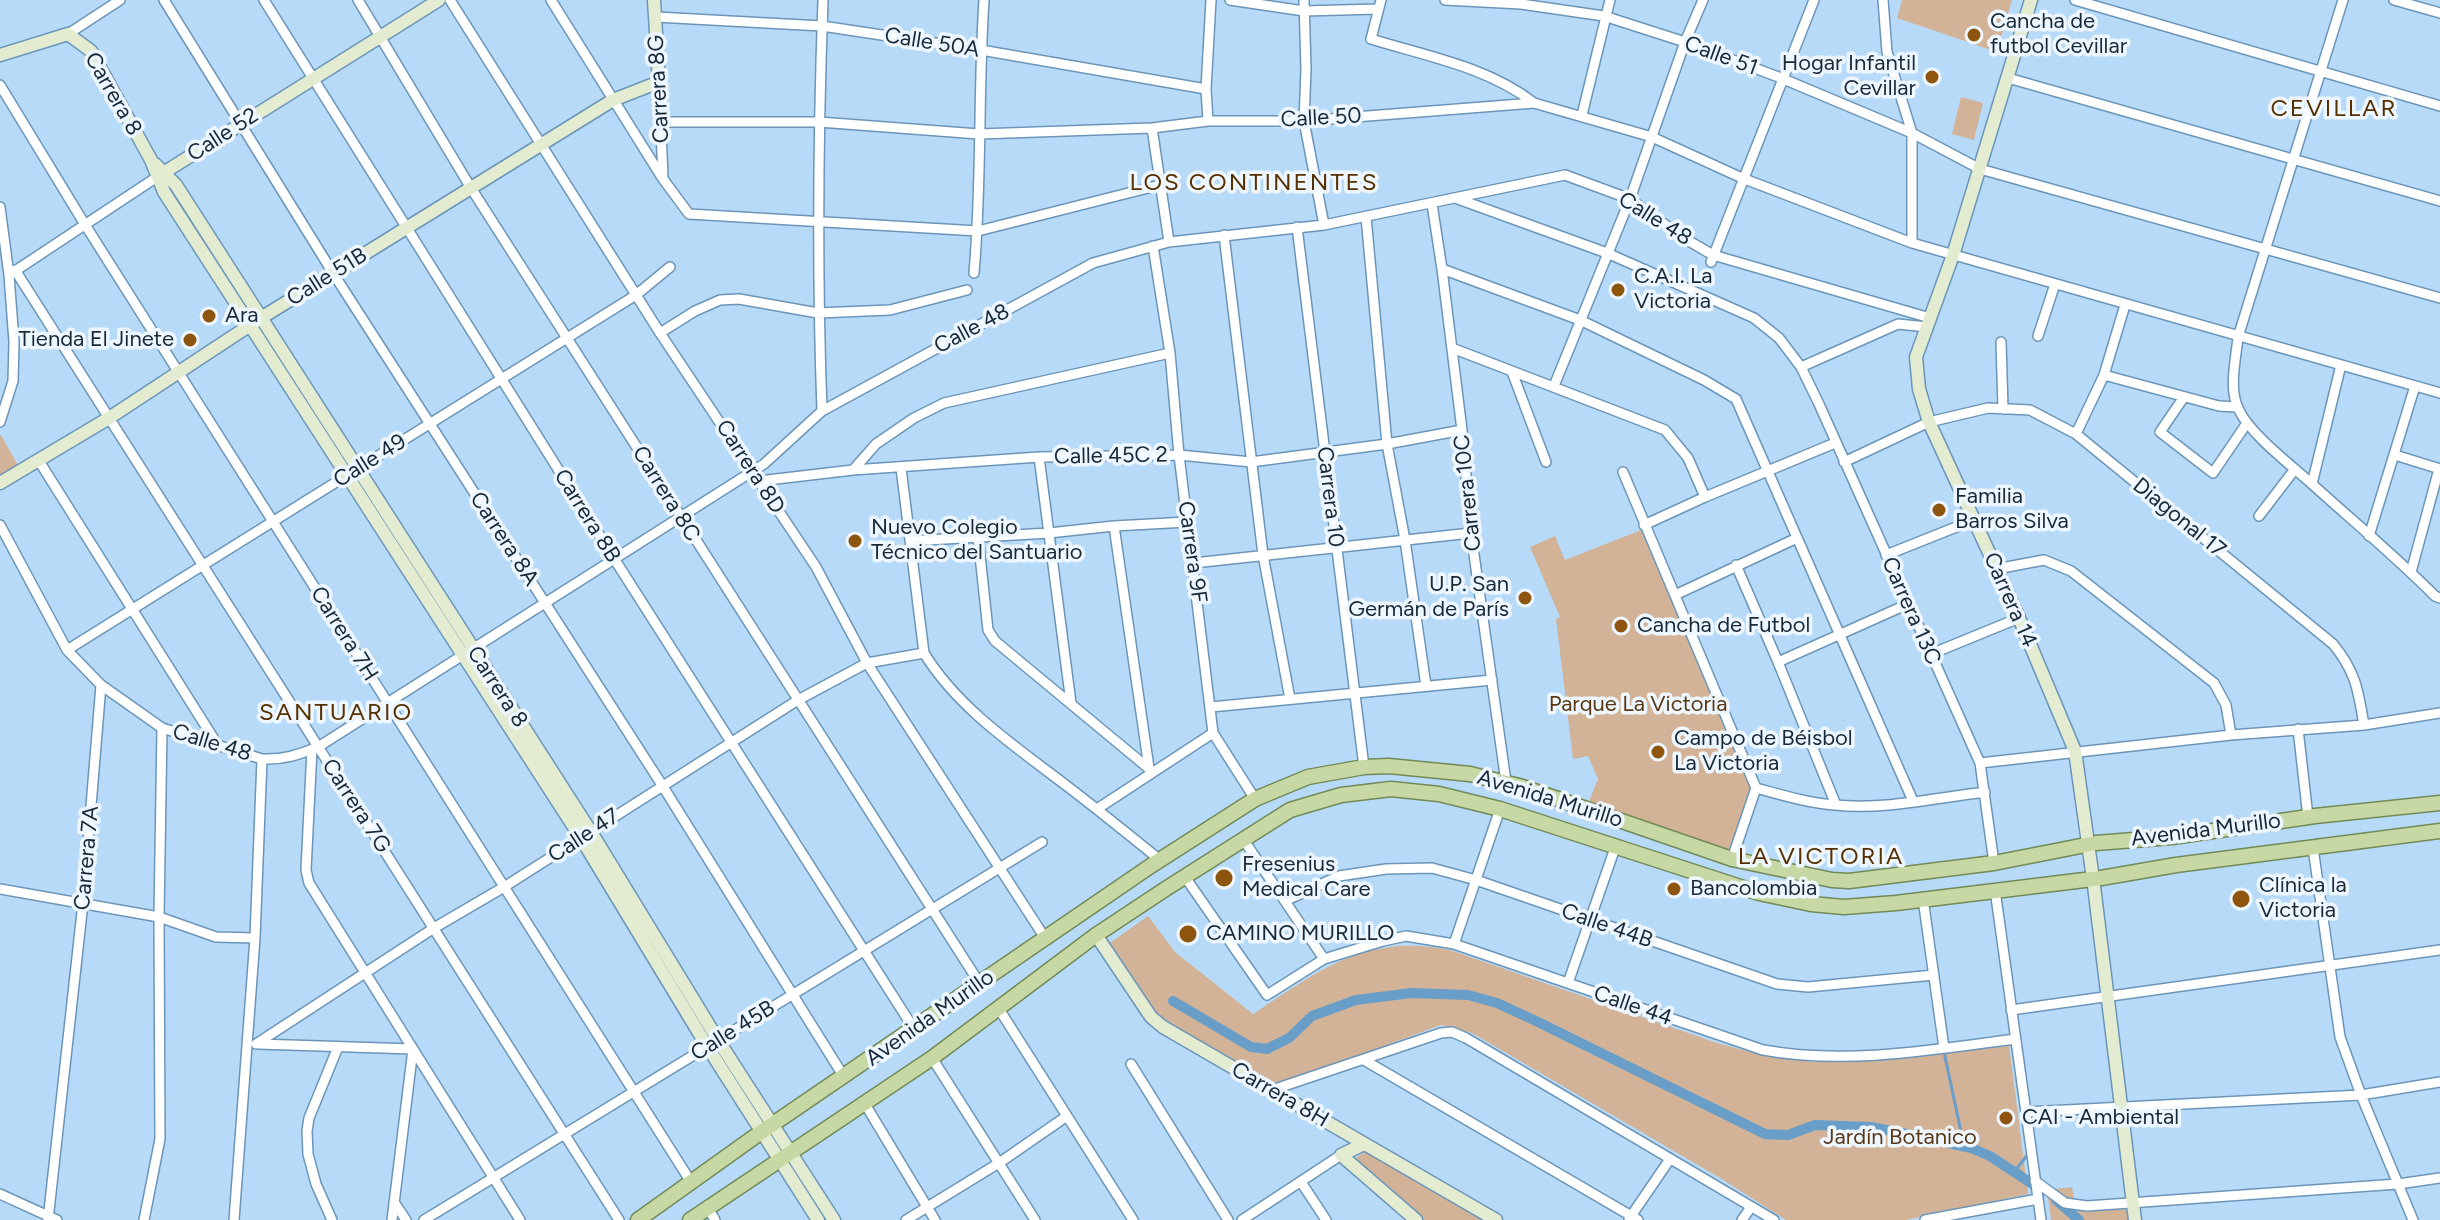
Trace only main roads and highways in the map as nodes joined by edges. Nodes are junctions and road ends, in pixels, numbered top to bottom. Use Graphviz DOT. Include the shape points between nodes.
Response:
graph roads {
  1 [pos="2440,803"];
  2 [pos="2440,831"];
  3 [pos="712,1214"];
  4 [pos="638,1220"];
  5 [pos="690,1220"];
  1 -- 4 [label="main road, Avenida Murillo" via="2088,844 1994,863 1840,881 1732,859 1506,782 1389,766 1308,777 1255,799 1160,860"];
  2 -- 3 [label="main road, Avenida Murillo" via="1844,907 1759,893 1439,794 1370,790 1315,801 1290,810 1096,935"];
  3 -- 5 [label="main road, Avenida Murillo"];
}
